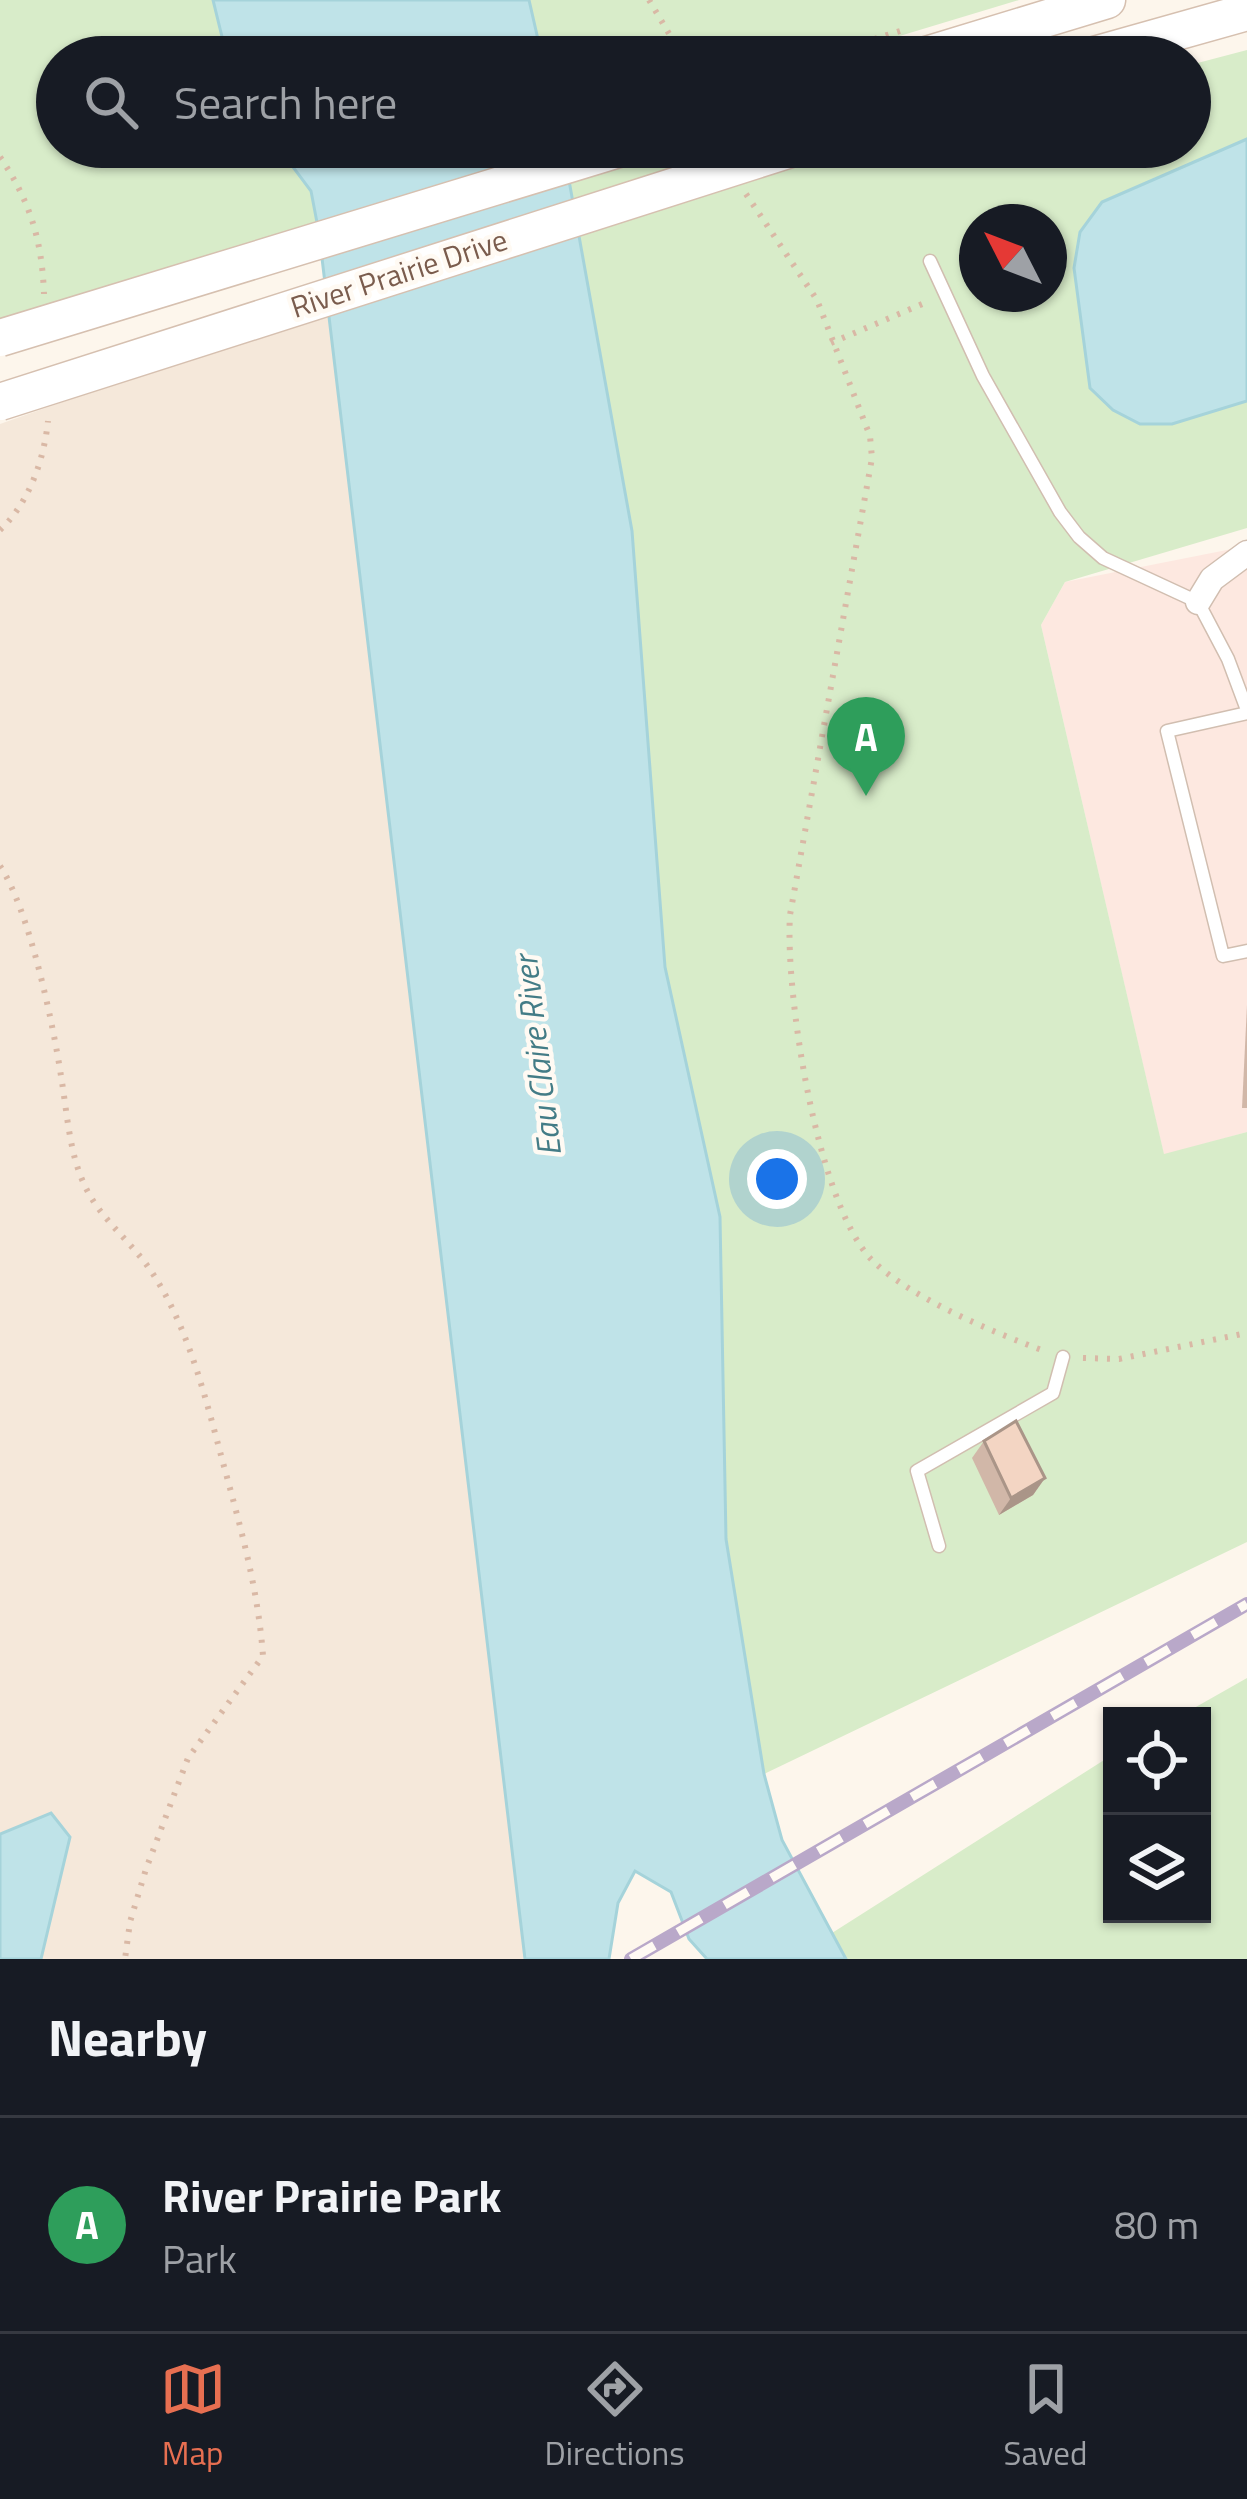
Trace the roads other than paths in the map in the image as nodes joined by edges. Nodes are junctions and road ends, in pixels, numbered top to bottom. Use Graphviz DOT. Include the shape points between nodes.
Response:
graph roads {
  1 [pos="1107,0"];
  2 [pos="1247,12"];
  3 [pos="990,36"];
  4 [pos="1162,36"];
  5 [pos="556,168"];
  6 [pos="731,168"];
  7 [pos="929,261"];
  8 [pos="0,338"];
  9 [pos="0,402"];
  10 [pos="1247,553"];
  11 [pos="1198,602"];
  12 [pos="1247,711"];
  13 [pos="1247,951"];
  14 [pos="1063,1358"];
  15 [pos="939,1546"];
  1 -- 3 [label="main road"];
  2 -- 4 [label="main road"];
  5 -- 8 [label="main road, River Prairie Drive, bridge"];
  6 -- 9 [label="main road, River Prairie Drive, bridge"];
  7 -- 11 [label="lane" via="1019,442 1079,537 1103,558"];
  10 -- 11 [label="street" via="1212,579"];
  11 -- 12 [label="lane"];
  12 -- 13 [label="lane" via="1167,730 1223,956"];
  14 -- 15 [label="lane" via="1053,1393 917,1471"];
}
